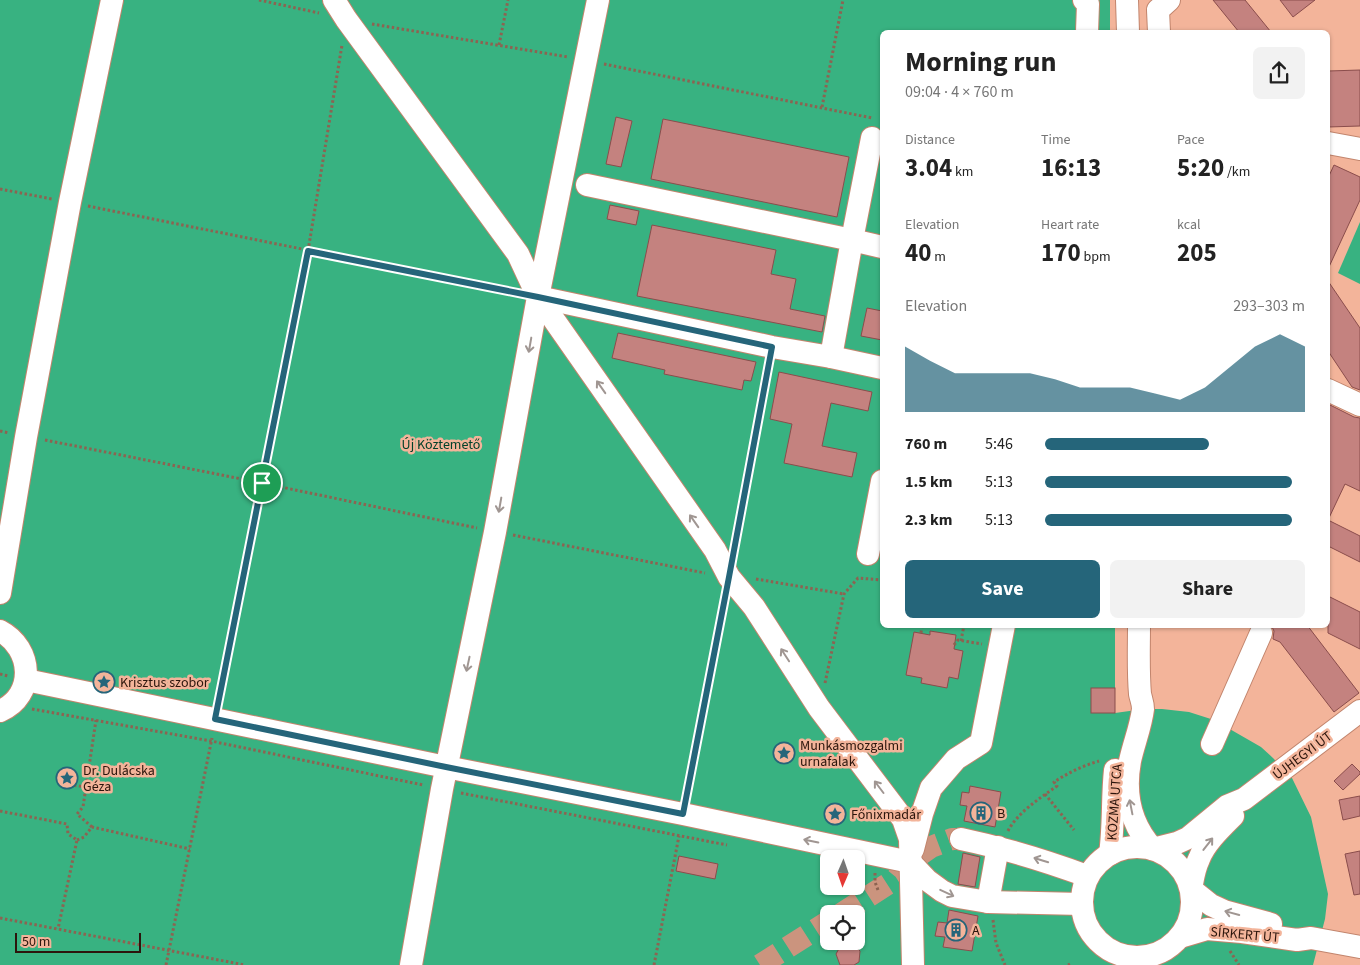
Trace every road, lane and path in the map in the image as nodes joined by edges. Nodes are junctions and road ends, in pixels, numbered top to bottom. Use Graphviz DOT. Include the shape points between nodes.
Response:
graph roads {
  1 [pos="112,0"];
  2 [pos="334,0"];
  3 [pos="508,0"];
  4 [pos="598,0"];
  5 [pos="843,0"];
  6 [pos="1127,0"];
  7 [pos="1169,0"];
  8 [pos="1088,1"];
  9 [pos="346,19"];
  10 [pos="1087,30"];
  11 [pos="1128,30"];
  12 [pos="1159,30"];
  13 [pos="499,45"];
  14 [pos="822,107"];
  15 [pos="872,138"];
  16 [pos="1330,143"];
  17 [pos="1360,149"];
  18 [pos="587,185"];
  19 [pos="0,189"];
  20 [pos="70,202"];
  21 [pos="852,240"];
  22 [pos="880,247"];
  23 [pos="308,251"];
  24 [pos="538,297"];
  25 [pos="772,347"];
  26 [pos="831,357"];
  27 [pos="880,368"];
  28 [pos="1330,391"];
  29 [pos="1360,405"];
  30 [pos="0,431"];
  31 [pos="26,436"];
  32 [pos="262,483"];
  33 [pos="880,491"];
  34 [pos="495,532"];
  35 [pos="735,548"];
  36 [pos="868,554"];
  37 [pos="729,577"];
  38 [pos="880,580"];
  39 [pos="0,593"];
  40 [pos="844,594"];
  41 [pos="922,628"];
  42 [pos="963,628"];
  43 [pos="1003,628"];
  44 [pos="1139,628"];
  45 [pos="0,631"];
  46 [pos="921,633"];
  47 [pos="1261,633"];
  48 [pos="954,645"];
  49 [pos="0,674"];
  50 [pos="16,678"];
  51 [pos="1140,695"];
  52 [pos="819,708"];
  53 [pos="0,711"];
  54 [pos="1360,711"];
  55 [pos="215,719"];
  56 [pos="96,720"];
  57 [pos="1212,744"];
  58 [pos="1099,761"];
  59 [pos="446,767"];
  60 [pos="64,784"];
  61 [pos="86,787"];
  62 [pos="1045,794"];
  63 [pos="1244,799"];
  64 [pos="0,810"];
  65 [pos="683,814"];
  66 [pos="92,827"];
  67 [pos="1074,830"];
  68 [pos="961,839"];
  69 [pos="77,840"];
  70 [pos="1007,841"];
  71 [pos="190,848"];
  72 [pos="1153,849"];
  73 [pos="1110,854"];
  74 [pos="910,862"];
  75 [pos="1087,876"];
  76 [pos="1191,889"];
  77 [pos="1082,904"];
  78 [pos="991,911"];
  79 [pos="0,918"];
  80 [pos="58,929"];
  81 [pos="1180,937"];
  82 [pos="1312,938"];
  83 [pos="1360,947"];
  84 [pos="169,950"];
  85 [pos="1158,958"];
  86 [pos="1120,959"];
  87 [pos="166,965"];
  88 [pos="245,965"];
  89 [pos="411,965"];
  90 [pos="654,965"];
  91 [pos="913,965"];
  92 [pos="1005,965"];
  1 -- 20 [label="street"];
  2 -- 9 [label="street"];
  3 -- 13 [label="path"];
  4 -- 24 [label="street"];
  5 -- 14 [label="path"];
  6 -- 11 [label="street"];
  7 -- 12 [label="street" via="1158,10"];
  8 -- 10 [label="street"];
  9 -- 23 [label="path"];
  9 -- 24 [label="street" via="518,254"];
  15 -- 21 [label="street"];
  16 -- 17 [label="street"];
  18 -- 21 [label="street"];
  19 -- 20 [label="path"];
  20 -- 23 [label="path"];
  20 -- 31 [label="street"];
  21 -- 22 [label="street"];
  21 -- 26 [label="street"];
  23 -- 24 [label="path"];
  23 -- 32 [label="path"];
  24 -- 25 [label="street"];
  24 -- 34 [label="street, one-way"];
  37 -- 24 [label="street, one-way" via="715,550"];
  25 -- 26 [label="street"];
  25 -- 35 [label="path"];
  26 -- 27 [label="street"];
  28 -- 29 [label="street"];
  30 -- 31 [label="path"];
  31 -- 32 [label="path"];
  31 -- 39 [label="street"];
  32 -- 34 [label="path"];
  32 -- 55 [label="path"];
  33 -- 36 [label="street"];
  34 -- 37 [label="path"];
  34 -- 59 [label="street, one-way"];
  37 -- 40 [label="path" via="747,577"];
  52 -- 37 [label="street, one-way" via="754,607"];
  37 -- 65 [label="path"];
  38 -- 40 [label="path" via="858,578"];
  40 -- 52 [label="path"];
  41 -- 46 [label="path"];
  42 -- 48 [label="path" via="960,641"];
  43 -- 74 [label="street" via="981,743 956,759 931,788"];
  44 -- 51 [label="street, KOZMA UTCA"];
  45 -- 50 [label="street" via="19,646 26,661"];
  47 -- 57 [label="street"];
  49 -- 50 [label="path"];
  50 -- 53 [label="street" via="18,697"];
  50 -- 55 [label="street"];
  72 -- 51 [label="street, KOZMA UTCA, one-way" via="1139,832 1129,797 1130,762 1143,706"];
  51 -- 73 [label="street, KOZMA UTCA" via="1117,756"];
  74 -- 52 [label="street, one-way" via="910,839 903,819"];
  54 -- 63 [label="street, ÚJHEGYI ÚT"];
  55 -- 59 [label="street"];
  55 -- 71 [label="path"];
  56 -- 61 [label="path"];
  58 -- 62 [label="path" via="1067,774 1054,782 1057,786"];
  59 -- 65 [label="street"];
  59 -- 89 [label="street"];
  60 -- 61 [label="path"];
  61 -- 66 [label="path" via="83,807 76,814"];
  62 -- 67 [label="path"];
  62 -- 70 [label="path" via="1012,824"];
  63 -- 72 [label="street, ÚJHEGYI ÚT" via="1227,806 1188,838"];
  76 -- 63 [label="street, ÚJHEGYI ÚT, one-way" via="1199,858"];
  64 -- 69 [label="path" via="67,824 68,834"];
  74 -- 65 [label="street, one-way"];
  65 -- 90 [label="path"];
  66 -- 69 [label="path"];
  66 -- 71 [label="path"];
  68 -- 70 [label="street"];
  69 -- 80 [label="path"];
  75 -- 70 [label="street, one-way"];
  70 -- 78 [label="street"];
  71 -- 84 [label="path"];
  72 -- 73 [label="street, KOZMA UTCA" via="1124,848"];
  72 -- 76 [label="street, KOZMA UTCA" via="1174,860"];
  73 -- 75 [label="street, KOZMA UTCA"];
  74 -- 78 [label="street, one-way" via="927,880 952,896"];
  74 -- 91 [label="street"];
  75 -- 77 [label="street, KOZMA UTCA"];
  76 -- 81 [label="street, KOZMA UTCA" via="1190,917"];
  82 -- 76 [label="street, SÍRKERT ÚT, one-way" via="1224,911"];
  77 -- 78 [label="street"];
  77 -- 86 [label="street, KOZMA UTCA" via="1089,930"];
  78 -- 92 [label="path" via="996,943"];
  79 -- 80 [label="path"];
  80 -- 84 [label="path"];
  81 -- 82 [label="street, SÍRKERT ÚT" via="1207,929 1297,940"];
  81 -- 85 [label="street, KOZMA UTCA"];
  82 -- 83 [label="street, SÍRKERT ÚT"];
  84 -- 87 [label="path"];
  84 -- 88 [label="path"];
  85 -- 86 [label="street, KOZMA UTCA"];
}
